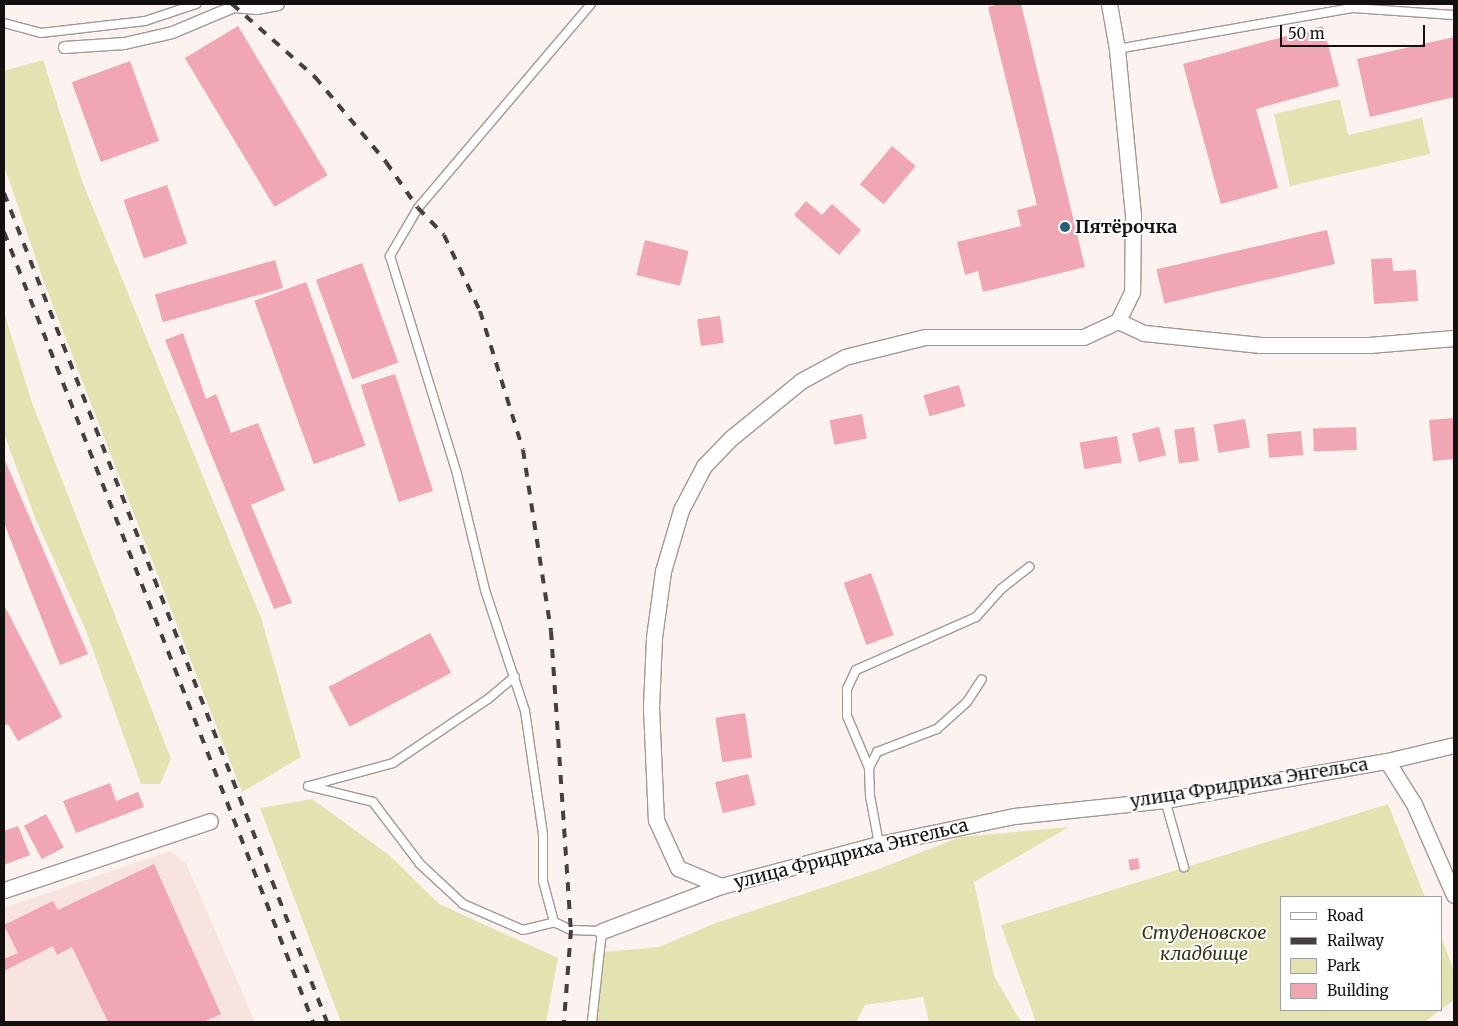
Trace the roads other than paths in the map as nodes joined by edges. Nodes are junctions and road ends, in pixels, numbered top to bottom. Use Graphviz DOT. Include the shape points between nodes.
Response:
graph roads {
  1 [pos="196,4"];
  2 [pos="278,4"];
  3 [pos="591,4"];
  4 [pos="1110,4"];
  5 [pos="1454,15"];
  6 [pos="4,23"];
  7 [pos="64,47"];
  8 [pos="1117,49"];
  9 [pos="1118,321"];
  10 [pos="1454,338"];
  11 [pos="1029,567"];
  12 [pos="515,676"];
  13 [pos="982,679"];
  14 [pos="1454,745"];
  15 [pos="1387,761"];
  16 [pos="869,768"];
  17 [pos="1165,800"];
  18 [pos="210,821"];
  19 [pos="879,844"];
  20 [pos="1184,868"];
  21 [pos="721,886"];
  22 [pos="4,890"];
  23 [pos="1454,895"];
  24 [pos="554,922"];
  25 [pos="602,930"];
  26 [pos="592,1022"];
  1 -- 6 [label="lane" via="145,21 41,33"];
  2 -- 7 [label="street" via="256,8 234,6 172,32 124,43"];
  3 -- 12 [label="lane" via="418,208 390,256 457,474 485,590"];
  4 -- 8 [label="street"];
  5 -- 8 [label="lane" via="1353,8"];
  8 -- 9 [label="street" via="1133,215 1132,292"];
  9 -- 10 [label="street" via="1144,333 1260,345 1369,344"];
  9 -- 21 [label="street, улица Фридриха Энгельса" via="1083,337 925,337 845,357 801,381 731,438 704,466 681,510 663,571 654,638 651,716 656,820 678,868"];
  11 -- 16 [label="lane" via="1001,589 976,617 856,670 847,689 847,716"];
  12 -- 24 [label="lane" via="532,744 543,835 543,881"];
  12 -- 24 [label="lane" via="488,699 393,763 308,786 373,802 420,864 463,904 523,930"];
  13 -- 16 [label="lane" via="967,702 937,729 877,752"];
  14 -- 15 [label="street"];
  15 -- 17 [label="street, улица Фридриха Энгельса"];
  15 -- 23 [label="street, улица Фридриха Энгельса" via="1414,804"];
  16 -- 19 [label="lane" via="870,796"];
  17 -- 19 [label="street, улица Фридриха Энгельса" via="1014,816"];
  17 -- 20 [label="lane"];
  18 -- 22 [label="street"];
  19 -- 21 [label="street, улица Фридриха Энгельса"];
  21 -- 25 [label="street"];
  24 -- 25 [label="lane" via="571,930"];
  25 -- 26 [label="lane"];
}
